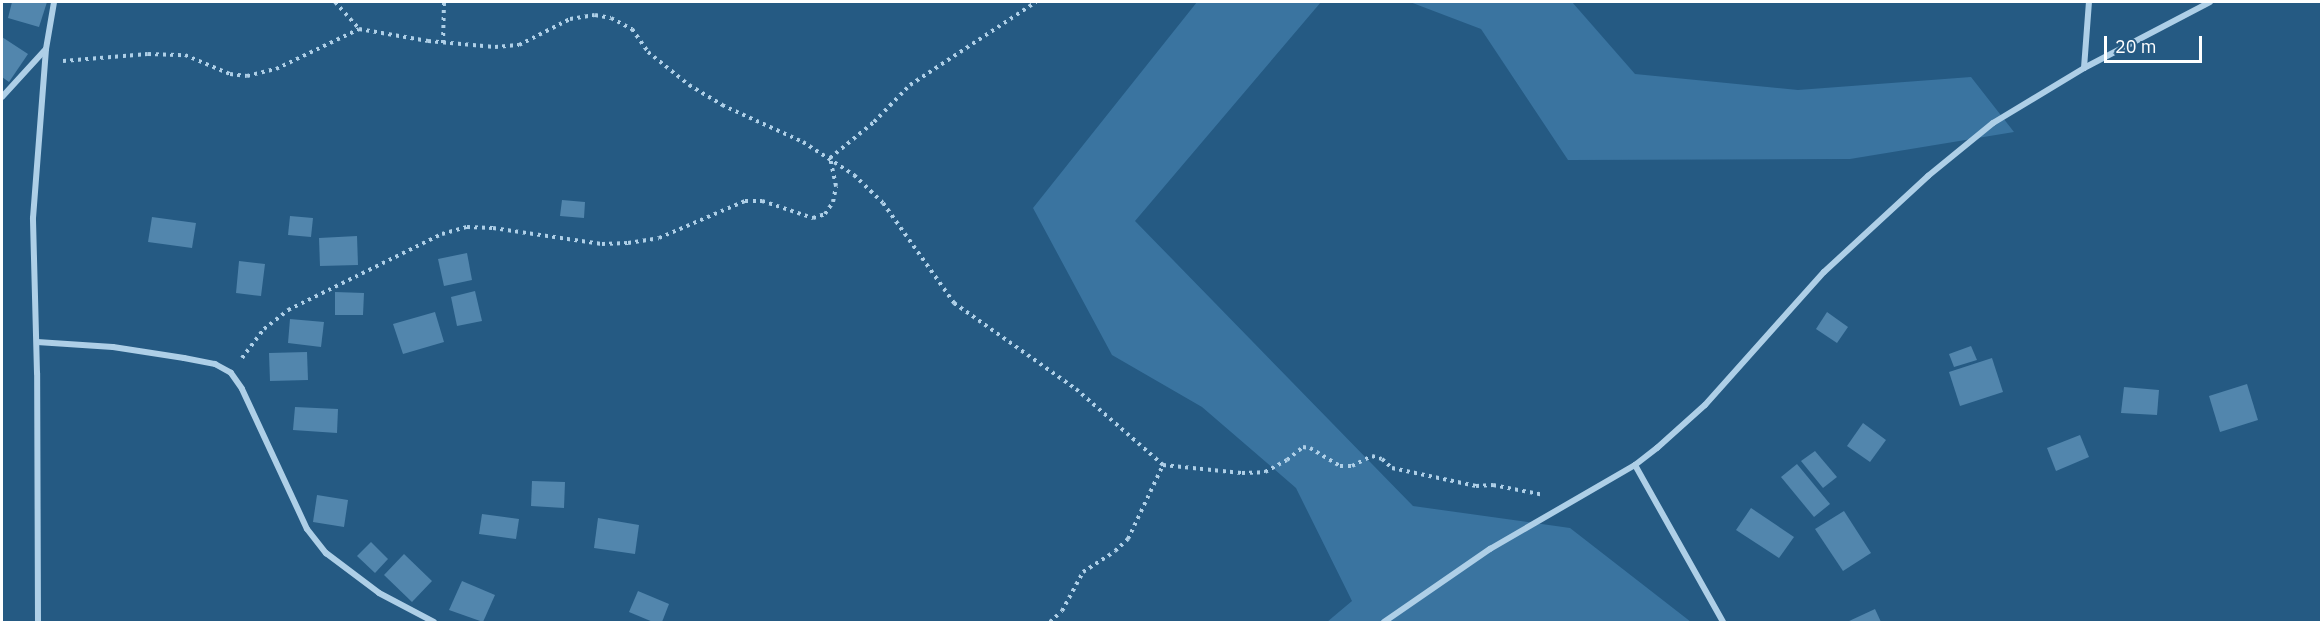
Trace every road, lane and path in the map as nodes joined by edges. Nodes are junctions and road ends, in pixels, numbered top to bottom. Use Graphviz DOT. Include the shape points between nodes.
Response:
graph roads {
  1 [pos="54,2"];
  2 [pos="334,2"];
  3 [pos="444,2"];
  4 [pos="1036,2"];
  5 [pos="2089,2"];
  6 [pos="2210,2"];
  7 [pos="359,29"];
  8 [pos="443,43"];
  9 [pos="46,50"];
  10 [pos="2084,68"];
  11 [pos="2,97"];
  12 [pos="830,158"];
  13 [pos="37,342"];
  14 [pos="231,373"];
  15 [pos="1163,465"];
  16 [pos="1635,465"];
  17 [pos="1555,496"];
  18 [pos="38,622"];
  19 [pos="434,622"];
  20 [pos="1050,622"];
  21 [pos="1384,622"];
  22 [pos="1723,622"];
  1 -- 9 [label="street"];
  2 -- 7 [label="path"];
  3 -- 8 [label="path"];
  4 -- 12 [label="path" via="910,85 874,122"];
  5 -- 10 [label="street"];
  6 -- 10 [label="street"];
  7 -- 8 [label="path"];
  7 -- 9 [label="path" via="276,69 247,76 230,74 185,55 65,61 54,59"];
  8 -- 12 [label="path" via="519,45 570,19 595,15 611,18 632,29 648,52 689,85"];
  9 -- 11 [label="street"];
  9 -- 13 [label="street" via="33,218"];
  10 -- 16 [label="street" via="1993,123 1928,176 1824,272 1705,405"];
  12 -- 14 [label="path" via="836,174 833,202 825,214 813,218 762,201 745,201 659,238 628,243 602,244 492,228 467,227 442,234 288,310 264,329"];
  12 -- 15 [label="path" via="883,203 954,303 1076,389"];
  13 -- 14 [label="street" via="113,347 184,358 215,364"];
  13 -- 18 [label="street"];
  14 -- 19 [label="street" via="307,529 326,553 379,593"];
  15 -- 17 [label="path" via="1265,472 1303,447 1340,465 1352,466 1372,456 1392,468"];
  15 -- 20 [label="path" via="1128,539 1083,572 1062,611"];
  16 -- 21 [label="street" via="1490,549"];
  16 -- 22 [label="street"];
}
